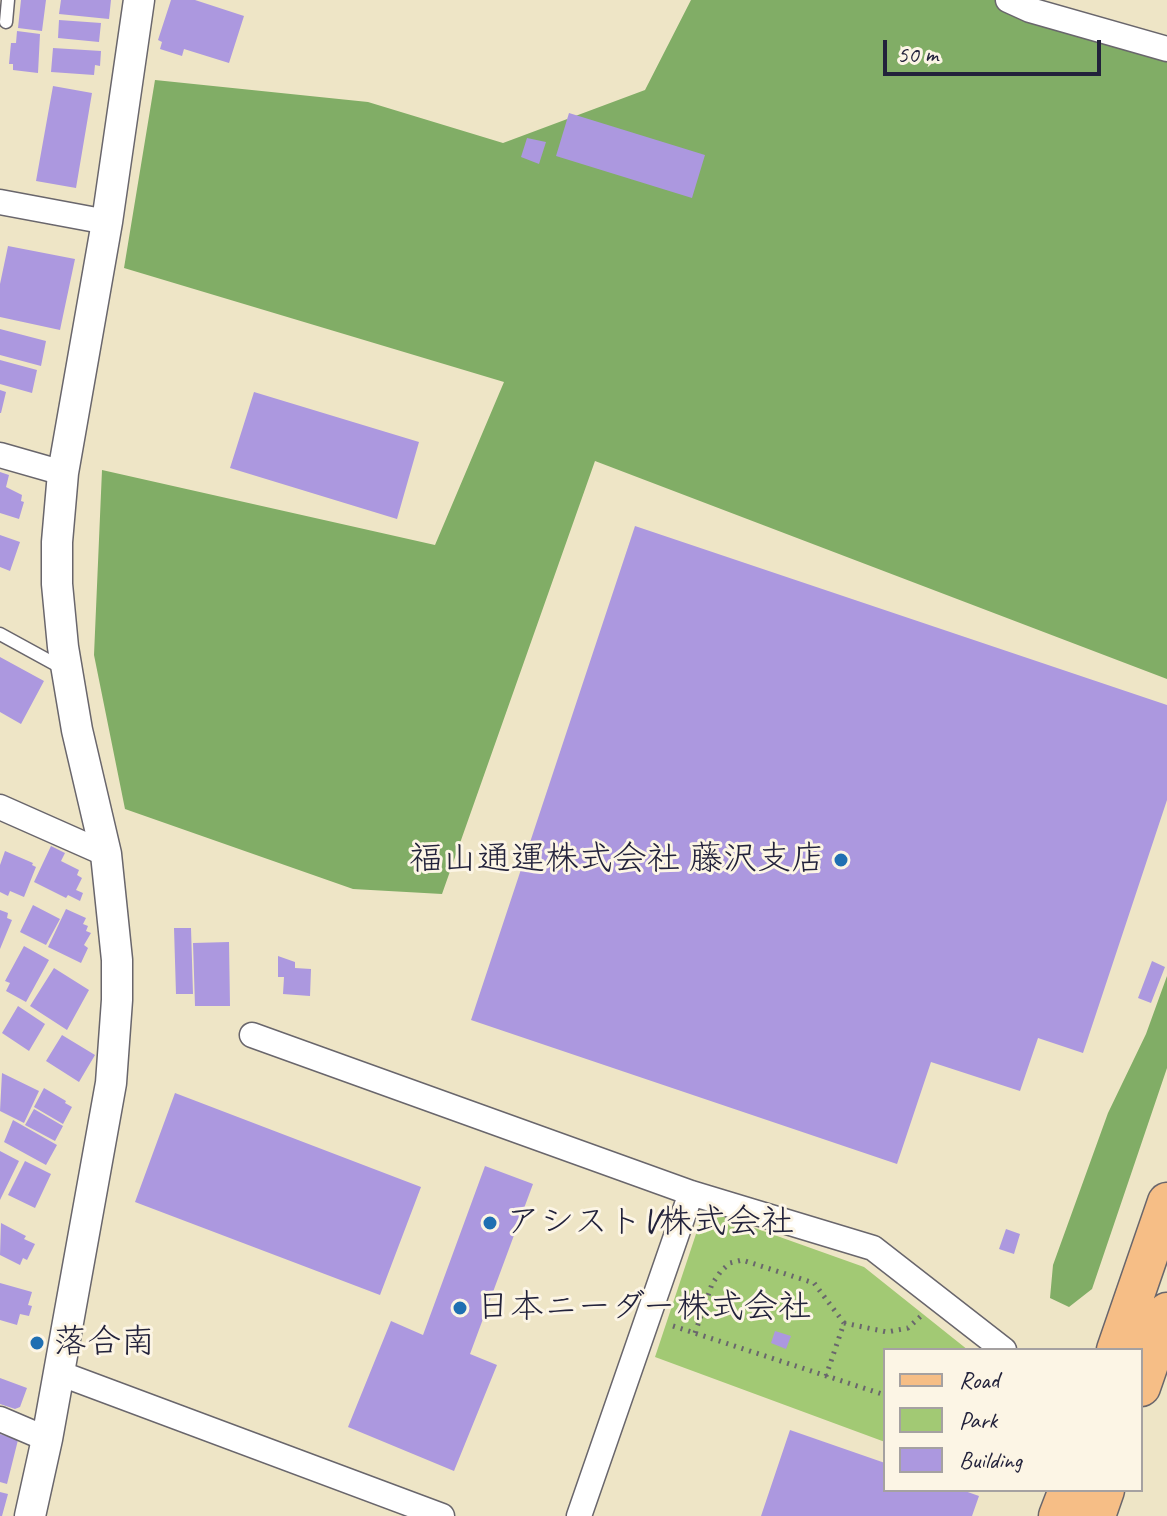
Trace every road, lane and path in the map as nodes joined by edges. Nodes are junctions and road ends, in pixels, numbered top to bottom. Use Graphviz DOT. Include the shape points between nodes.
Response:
graph roads {
  1 [pos="8,0"];
  2 [pos="139,0"];
  3 [pos="1008,0"];
  4 [pos="6,22"];
  5 [pos="1167,49"];
  6 [pos="0,202"];
  7 [pos="107,222"];
  8 [pos="0,455"];
  9 [pos="63,473"];
  10 [pos="0,634"];
  11 [pos="67,671"];
  12 [pos="0,807"];
  13 [pos="106,854"];
  14 [pos="252,1035"];
  15 [pos="691,1193"];
  16 [pos="1167,1202"];
  17 [pos="938,1299"];
  18 [pos="1167,1312"];
  19 [pos="646,1317"];
  20 [pos="844,1323"];
  21 [pos="695,1333"];
  22 [pos="1001,1348"];
  23 [pos="1144,1365"];
  24 [pos="59,1373"];
  25 [pos="826,1376"];
  26 [pos="883,1394"];
  27 [pos="0,1419"];
  28 [pos="47,1439"];
  29 [pos="1067,1492"];
  30 [pos="1104,1492"];
  31 [pos="30,1516"];
  32 [pos="442,1516"];
  33 [pos="579,1516"];
  34 [pos="1058,1516"];
  35 [pos="1096,1516"];
  1 -- 4 [label="lane"];
  2 -- 7 [label="street"];
  3 -- 5 [label="street"];
  6 -- 7 [label="street"];
  7 -- 9 [label="street"];
  8 -- 9 [label="street"];
  9 -- 11 [label="street" via="57,584"];
  10 -- 11 [label="lane"];
  11 -- 13 [label="street"];
  12 -- 13 [label="street"];
  13 -- 24 [label="street" via="117,960 111,1083"];
  14 -- 15 [label="street"];
  15 -- 17 [label="street" via="873,1248"];
  15 -- 19 [label="street"];
  16 -- 23 [label="main road"];
  17 -- 20 [label="path" via="898,1331"];
  17 -- 22 [label="street"];
  18 -- 23 [label="main road"];
  19 -- 21 [label="path"];
  19 -- 33 [label="street"];
  20 -- 21 [label="path" via="814,1283 742,1260 730,1263 712,1284"];
  20 -- 25 [label="path"];
  21 -- 25 [label="path"];
  24 -- 28 [label="street"];
  24 -- 32 [label="street"];
  25 -- 26 [label="path"];
  27 -- 28 [label="street"];
  28 -- 31 [label="street"];
  29 -- 34 [label="main road"];
  30 -- 35 [label="main road"];
}
